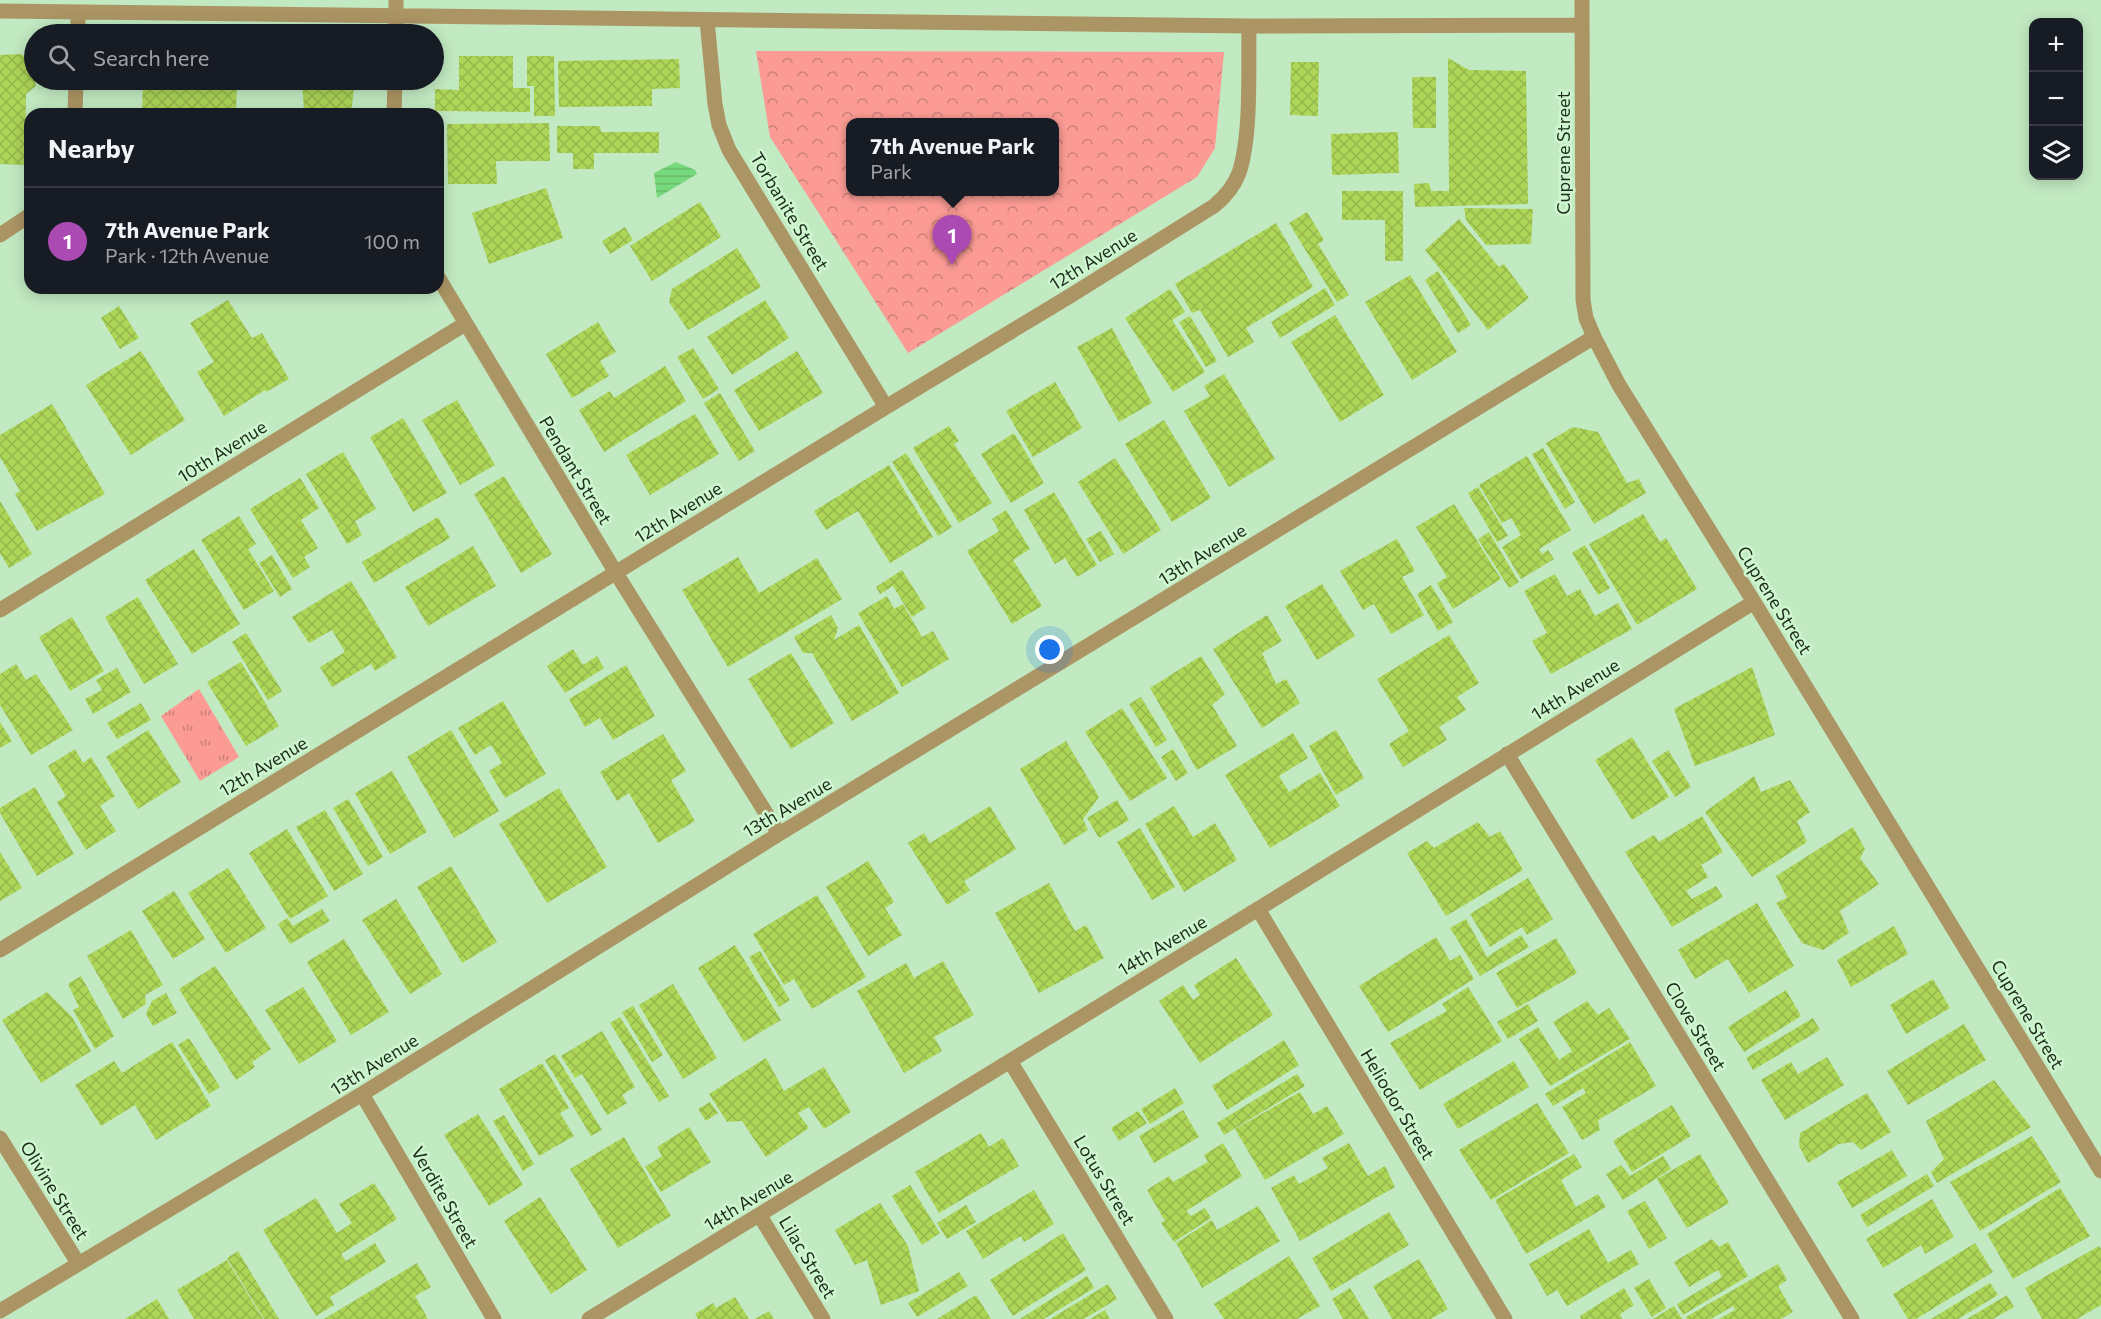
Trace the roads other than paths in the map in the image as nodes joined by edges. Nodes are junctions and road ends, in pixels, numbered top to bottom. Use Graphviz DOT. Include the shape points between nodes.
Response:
graph roads {
  1 [pos="1582,0"];
  2 [pos="396,8"];
  3 [pos="0,11"];
  4 [pos="78,12"];
  5 [pos="707,20"];
  6 [pos="78,24"];
  7 [pos="396,24"];
  8 [pos="1581,25"];
  9 [pos="1249,26"];
  10 [pos="76,90"];
  11 [pos="395,90"];
  12 [pos="75,108"];
  13 [pos="394,108"];
  14 [pos="24,219"];
  15 [pos="0,235"];
  16 [pos="444,287"];
  17 [pos="465,324"];
  18 [pos="1594,337"];
  19 [pos="886,407"];
  20 [pos="616,573"];
  21 [pos="1754,602"];
  22 [pos="0,610"];
  23 [pos="1507,754"];
  24 [pos="779,834"];
  25 [pos="1258,909"];
  26 [pos="0,950"];
  27 [pos="1010,1061"];
  28 [pos="362,1094"];
  29 [pos="0,1138"];
  30 [pos="2101,1171"];
  31 [pos="760,1216"];
  32 [pos="78,1263"];
  33 [pos="0,1311"];
  34 [pos="494,1319"];
  35 [pos="589,1319"];
  36 [pos="823,1319"];
  37 [pos="1166,1319"];
  38 [pos="1505,1319"];
  39 [pos="1852,1319"];
  1 -- 8 [label="street, Cuprene Street"];
  2 -- 4 [label="street"];
  2 -- 5 [label="street"];
  2 -- 7 [label="street"];
  3 -- 4 [label="street"];
  4 -- 6 [label="street"];
  5 -- 9 [label="street"];
  5 -- 19 [label="street, Torbanite Street" via="715,104 729,150"];
  8 -- 9 [label="street"];
  8 -- 18 [label="street, Cuprene Street" via="1583,300"];
  9 -- 19 [label="street, 12th Avenue" via="1246,135 1239,172 1221,200"];
  10 -- 12 [label="street"];
  11 -- 13 [label="street"];
  14 -- 15 [label="street"];
  16 -- 17 [label="street, Pendant Street"];
  17 -- 20 [label="street, Pendant Street"];
  17 -- 22 [label="street, 10th Avenue"];
  18 -- 21 [label="street, Cuprene Street" via="1619,385"];
  18 -- 24 [label="street, 13th Avenue"];
  19 -- 20 [label="street, 12th Avenue"];
  20 -- 24 [label="street, Pendant Street"];
  20 -- 26 [label="street, 12th Avenue"];
  21 -- 23 [label="street, 14th Avenue"];
  21 -- 30 [label="street, Cuprene Street"];
  23 -- 25 [label="street, 14th Avenue"];
  23 -- 39 [label="street, Clove Street"];
  24 -- 28 [label="street, 13th Avenue"];
  25 -- 27 [label="street, 14th Avenue"];
  25 -- 38 [label="street, Heliodor Street"];
  27 -- 31 [label="street, 14th Avenue"];
  27 -- 37 [label="street, Lotus Street"];
  28 -- 32 [label="street, 13th Avenue"];
  28 -- 34 [label="street, Verdite Street"];
  29 -- 32 [label="street, Olivine Street"];
  31 -- 35 [label="street, 14th Avenue"];
  31 -- 36 [label="street, Lilac Street"];
  32 -- 33 [label="street, 13th Avenue"];
}
